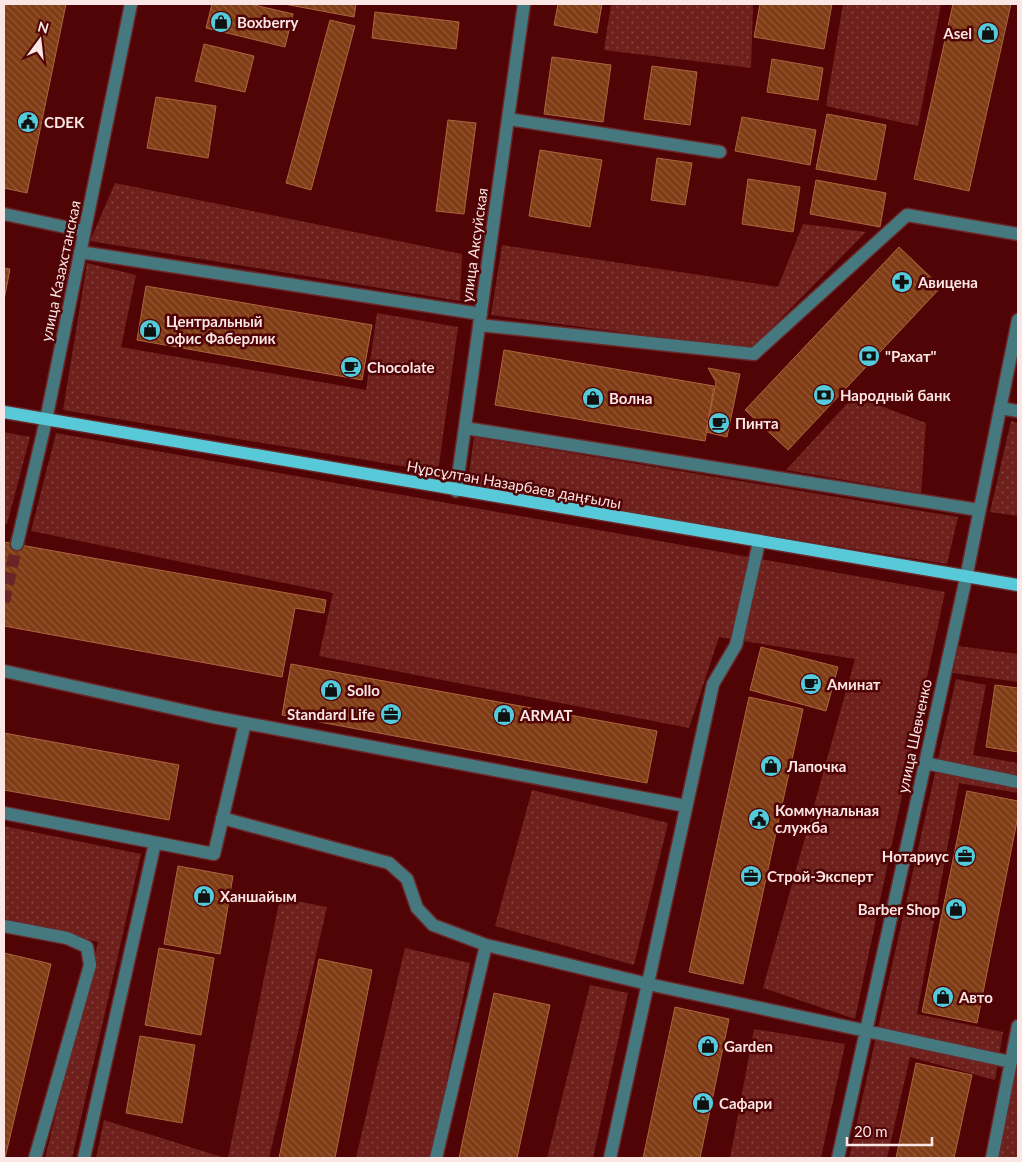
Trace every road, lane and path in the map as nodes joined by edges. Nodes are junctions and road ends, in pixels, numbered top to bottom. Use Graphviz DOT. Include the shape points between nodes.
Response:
graph roads {
  1 [pos="131,4"];
  2 [pos="524,4"];
  3 [pos="508,119"];
  4 [pos="720,152"];
  5 [pos="4,214"];
  6 [pos="84,231"];
  7 [pos="1018,234"];
  8 [pos="80,252"];
  9 [pos="480,319"];
  10 [pos="1018,320"];
  11 [pos="1000,408"];
  12 [pos="1018,411"];
  13 [pos="4,412"];
  14 [pos="46,420"];
  15 [pos="464,428"];
  16 [pos="456,491"];
  17 [pos="979,510"];
  18 [pos="759,542"];
  19 [pos="17,544"];
  20 [pos="966,578"];
  21 [pos="1018,585"];
  22 [pos="4,671"];
  23 [pos="245,723"];
  24 [pos="925,764"];
  25 [pos="1018,782"];
  26 [pos="686,806"];
  27 [pos="4,813"];
  28 [pos="222,818"];
  29 [pos="155,843"];
  30 [pos="4,926"];
  31 [pos="486,945"];
  32 [pos="648,984"];
  33 [pos="1018,1026"];
  34 [pos="866,1030"];
  35 [pos="1011,1062"];
  36 [pos="34,1158"];
  37 [pos="84,1158"];
  38 [pos="436,1158"];
  39 [pos="610,1158"];
  40 [pos="838,1158"];
  41 [pos="992,1158"];
  1 -- 6 [label="street, улица Казахстанская"];
  2 -- 3 [label="street, улица Аксуйская"];
  3 -- 4 [label="street"];
  3 -- 9 [label="street, улица Аксуйская"];
  5 -- 6 [label="street"];
  6 -- 8 [label="street, улица Казахстанская"];
  7 -- 9 [label="street" via="907,215 754,354"];
  8 -- 9 [label="street"];
  8 -- 14 [label="street, улица Казахстанская"];
  9 -- 15 [label="street, улица Аксуйская"];
  10 -- 11 [label="street, улица Шевченко"];
  11 -- 12 [label="street"];
  11 -- 17 [label="street, улица Шевченко"];
  13 -- 14 [label="main road, Нұрсұлтан Назарбаев даңғылы"];
  14 -- 16 [label="main road, Нұрсұлтан Назарбаев даңғылы"];
  14 -- 19 [label="street, улица Казахстанская"];
  15 -- 16 [label="street, улица Аксуйская"];
  15 -- 17 [label="street"];
  16 -- 18 [label="main road, Нұрсұлтан Назарбаев даңғылы"];
  17 -- 20 [label="street, улица Шевченко"];
  18 -- 20 [label="main road, Нұрсұлтан Назарбаев даңғылы"];
  18 -- 26 [label="street" via="736,646 713,684"];
  20 -- 21 [label="main road, Нұрсұлтан Назарбаев даңғылы"];
  20 -- 24 [label="street, улица Шевченко"];
  22 -- 23 [label="street"];
  23 -- 26 [label="street"];
  23 -- 28 [label="street"];
  24 -- 25 [label="street"];
  24 -- 34 [label="street, улица Шевченко"];
  26 -- 32 [label="street"];
  27 -- 29 [label="street"];
  28 -- 29 [label="street" via="214,854"];
  28 -- 31 [label="street" via="389,863 407,879 417,908 433,925"];
  29 -- 37 [label="street"];
  30 -- 36 [label="street" via="68,938 87,947 90,964"];
  31 -- 32 [label="street"];
  31 -- 38 [label="street"];
  32 -- 34 [label="street"];
  32 -- 39 [label="street"];
  33 -- 35 [label="street"];
  34 -- 35 [label="street"];
  34 -- 40 [label="street, улица Шевченко"];
  35 -- 41 [label="street"];
}
